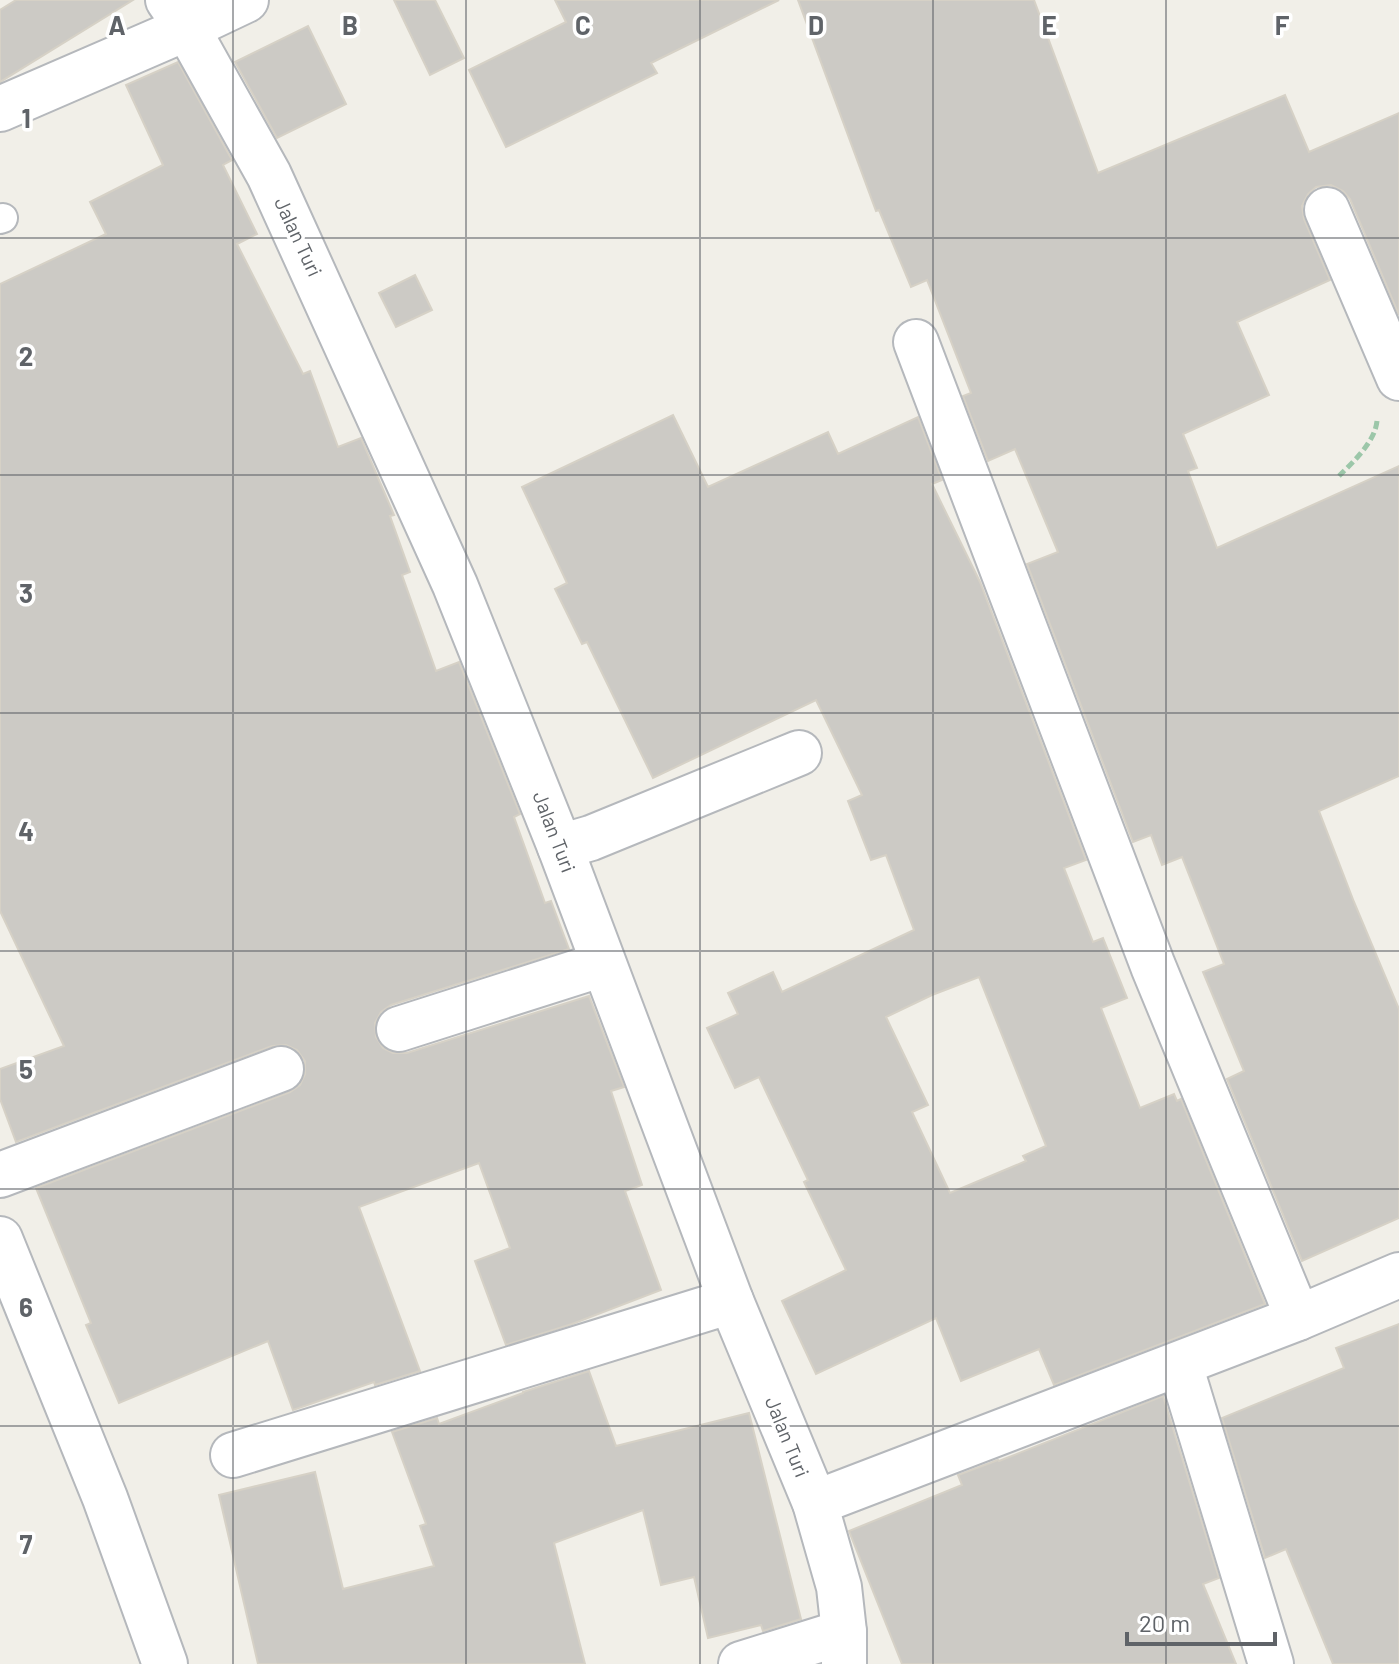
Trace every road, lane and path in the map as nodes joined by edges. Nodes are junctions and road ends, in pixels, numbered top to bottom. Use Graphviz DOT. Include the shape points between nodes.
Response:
graph roads {
  1 [pos="246,0"];
  2 [pos="177,14"];
  3 [pos="0,109"];
  4 [pos="1327,210"];
  5 [pos="916,342"];
  6 [pos="1399,378"];
  7 [pos="799,753"];
  8 [pos="560,847"];
  9 [pos="603,964"];
  10 [pos="399,1029"];
  11 [pos="281,1069"];
  12 [pos="0,1175"];
  13 [pos="0,1239"];
  14 [pos="1399,1275"];
  15 [pos="731,1301"];
  16 [pos="1298,1318"];
  17 [pos="1180,1365"];
  18 [pos="233,1455"];
  19 [pos="815,1503"];
  20 [pos="844,1648"];
  21 [pos="165,1664"];
  22 [pos="741,1664"];
  23 [pos="1271,1664"];
  1 -- 2 [label="street"];
  2 -- 3 [label="street"];
  2 -- 8 [label="street, Jalan Turi" via="269,175 332,310 455,585"];
  4 -- 6 [label="street"];
  5 -- 16 [label="street" via="1153,966"];
  7 -- 8 [label="street"];
  8 -- 9 [label="street, Jalan Turi"];
  9 -- 10 [label="street"];
  9 -- 15 [label="street, Jalan Turi"];
  11 -- 12 [label="street"];
  13 -- 21 [label="street" via="105,1498"];
  14 -- 16 [label="street"];
  15 -- 18 [label="street"];
  15 -- 19 [label="street, Jalan Turi"];
  16 -- 17 [label="street"];
  17 -- 19 [label="street"];
  17 -- 23 [label="street"];
  19 -- 20 [label="street, Jalan Turi" via="839,1587"];
  20 -- 22 [label="street"];
}
